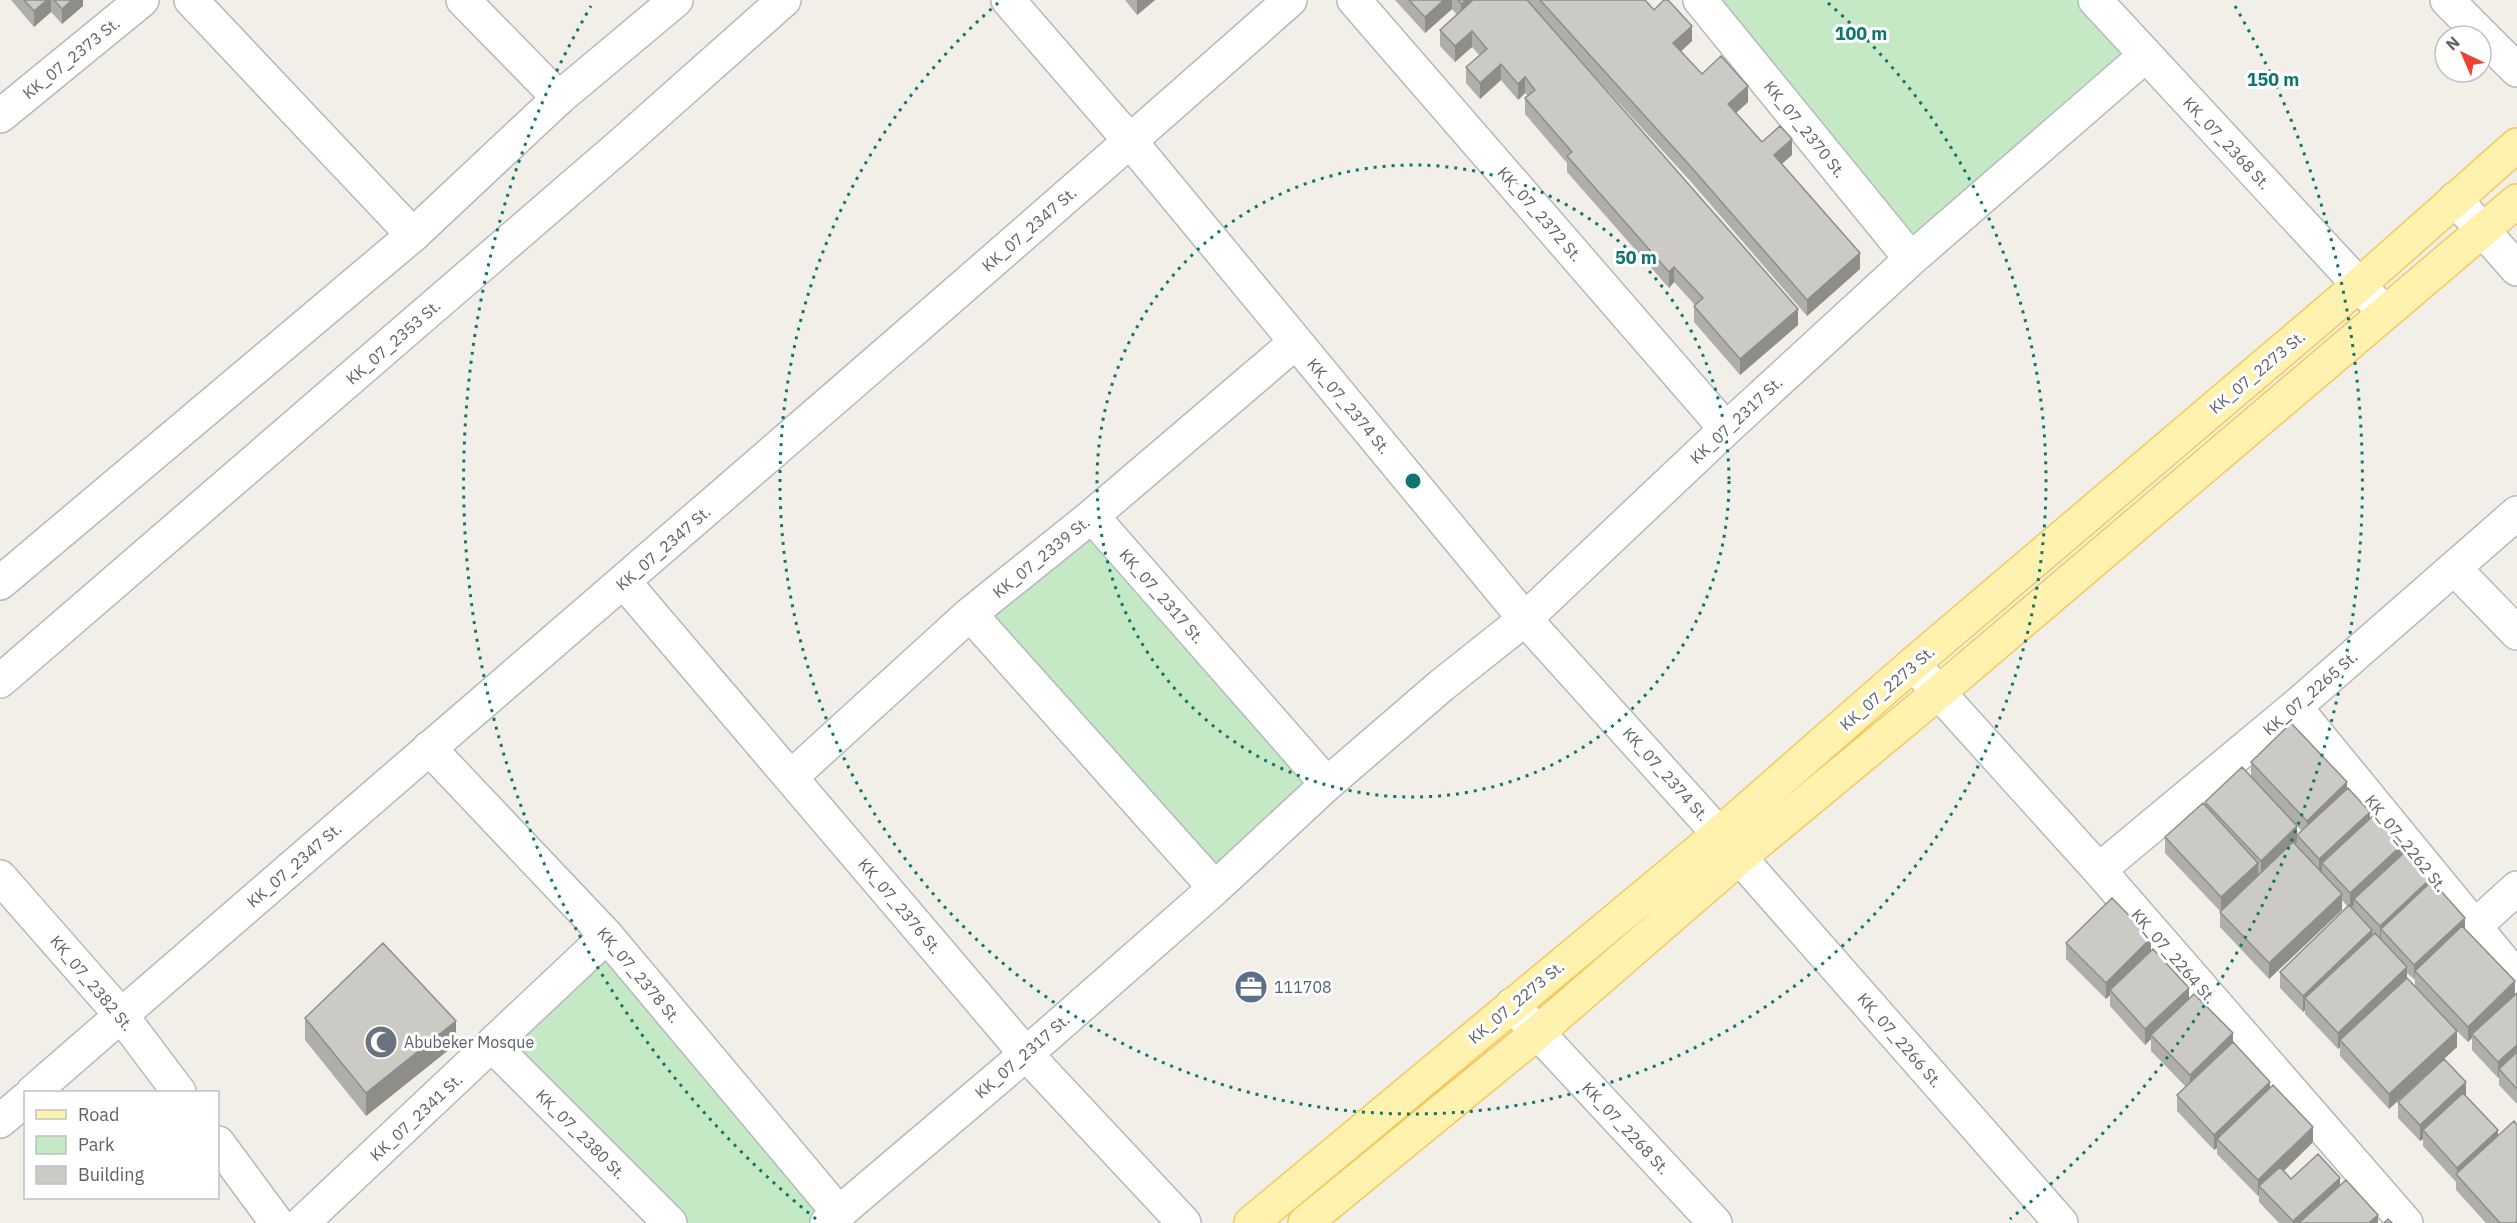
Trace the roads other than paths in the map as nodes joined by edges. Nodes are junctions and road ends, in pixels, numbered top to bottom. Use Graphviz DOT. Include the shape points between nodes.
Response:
graph roads {
  1 [pos="142,0"];
  2 [pos="191,0"];
  3 [pos="463,0"];
  4 [pos="676,0"];
  5 [pos="784,0"];
  6 [pos="1008,0"];
  7 [pos="1290,0"];
  8 [pos="1354,0"];
  9 [pos="1700,0"];
  10 [pos="2095,0"];
  11 [pos="2447,0"];
  12 [pos="2146,55"];
  13 [pos="2517,70"];
  14 [pos="559,98"];
  15 [pos="6,100"];
  16 [pos="1130,141"];
  17 [pos="2517,146"];
  18 [pos="2455,199"];
  19 [pos="2517,201"];
  20 [pos="2483,231"];
  21 [pos="413,235"];
  22 [pos="1911,259"];
  23 [pos="2517,269"];
  24 [pos="2359,285"];
  25 [pos="2384,312"];
  26 [pos="1296,342"];
  27 [pos="1726,429"];
  28 [pos="2517,513"];
  29 [pos="1092,516"];
  30 [pos="2454,568"];
  31 [pos="624,582"];
  32 [pos="0,583"];
  33 [pos="970,614"];
  34 [pos="1525,619"];
  35 [pos="2517,633"];
  36 [pos="1913,664"];
  37 [pos="0,681"];
  38 [pos="1938,693"];
  39 [pos="2295,707"];
  40 [pos="429,748"];
  41 [pos="791,777"];
  42 [pos="1327,784"];
  43 [pos="1730,846"];
  44 [pos="2099,870"];
  45 [pos="0,877"];
  46 [pos="1215,888"];
  47 [pos="2517,888"];
  48 [pos="2474,927"];
  49 [pos="607,936"];
  50 [pos="2517,978"];
  51 [pos="1512,1005"];
  52 [pos="121,1015"];
  53 [pos="1537,1033"];
  54 [pos="493,1046"];
  55 [pos="1026,1054"];
  56 [pos="34,1091"];
  57 [pos="178,1091"];
  58 [pos="24,1101"];
  59 [pos="0,1121"];
  60 [pos="219,1144"];
  61 [pos="833,1218"];
  62 [pos="277,1223"];
  63 [pos="302,1223"];
  64 [pos="670,1223"];
  65 [pos="1184,1223"];
  66 [pos="1251,1223"];
  67 [pos="1305,1223"];
  68 [pos="1714,1223"];
  69 [pos="2061,1223"];
  70 [pos="2406,1223"];
  1 -- 15 [label="street, KK_07_2373 St."];
  2 -- 21 [label="street"];
  3 -- 14 [label="street"];
  4 -- 14 [label="street"];
  5 -- 37 [label="street, KK_07_2353 St."];
  6 -- 16 [label="street, KK_07_2374 St."];
  7 -- 16 [label="street, KK_07_2347 St."];
  8 -- 27 [label="street, KK_07_2372 St."];
  9 -- 22 [label="street, KK_07_2370 St."];
  10 -- 12 [label="street, KK_07_2368 St."];
  11 -- 13 [label="street"];
  12 -- 22 [label="street, KK_07_2317 St."];
  12 -- 24 [label="street, KK_07_2368 St."];
  14 -- 21 [label="street"];
  16 -- 26 [label="street, KK_07_2374 St."];
  16 -- 31 [label="street, KK_07_2347 St."];
  17 -- 18 [label="main road, KK_07_2273 St."];
  18 -- 20 [label="street"];
  18 -- 24 [label="main road, KK_07_2273 St."];
  19 -- 20 [label="main road, KK_07_2273 St."];
  20 -- 23 [label="street"];
  20 -- 25 [label="main road, KK_07_2273 St."];
  21 -- 32 [label="street"];
  22 -- 27 [label="street, KK_07_2317 St."];
  24 -- 25 [label="street, KK_07_2368 St."];
  24 -- 36 [label="main road, KK_07_2273 St."];
  25 -- 38 [label="main road, KK_07_2273 St."];
  26 -- 29 [label="street, KK_07_2339 St."];
  26 -- 34 [label="street, KK_07_2374 St."];
  27 -- 34 [label="street, KK_07_2317 St."];
  28 -- 30 [label="street, KK_07_2265 St."];
  29 -- 33 [label="street, KK_07_2339 St."];
  29 -- 42 [label="street, KK_07_2317 St."];
  30 -- 35 [label="street"];
  30 -- 39 [label="street, KK_07_2265 St."];
  31 -- 40 [label="street, KK_07_2347 St."];
  31 -- 41 [label="street, KK_07_2376 St."];
  33 -- 41 [label="street, KK_07_2339 St."];
  33 -- 46 [label="street"];
  34 -- 42 [label="street, KK_07_2317 St."];
  34 -- 43 [label="street, KK_07_2374 St."];
  36 -- 38 [label="street, KK_07_2264 St."];
  36 -- 43 [label="main road, KK_07_2273 St."];
  38 -- 43 [label="main road, KK_07_2273 St."];
  38 -- 44 [label="street, KK_07_2264 St."];
  39 -- 44 [label="street, KK_07_2265 St."];
  39 -- 48 [label="street, KK_07_2262 St."];
  40 -- 49 [label="street, KK_07_2378 St."];
  40 -- 52 [label="street, KK_07_2347 St."];
  41 -- 55 [label="street, KK_07_2376 St."];
  42 -- 46 [label="street, KK_07_2317 St."];
  43 -- 51 [label="main road, KK_07_2273 St."];
  43 -- 53 [label="main road, KK_07_2273 St."];
  43 -- 69 [label="street, KK_07_2266 St."];
  44 -- 70 [label="street, KK_07_2264 St."];
  45 -- 52 [label="street, KK_07_2382 St."];
  46 -- 55 [label="street, KK_07_2317 St."];
  47 -- 48 [label="street"];
  48 -- 50 [label="street, KK_07_2262 St."];
  49 -- 54 [label="street, KK_07_2341 St."];
  49 -- 61 [label="street, KK_07_2378 St."];
  51 -- 53 [label="street, KK_07_2268 St."];
  51 -- 66 [label="main road, KK_07_2273 St."];
  52 -- 56 [label="street, KK_07_2347 St."];
  52 -- 57 [label="street, KK_07_2382 St."];
  53 -- 67 [label="main road, KK_07_2273 St."];
  53 -- 68 [label="street, KK_07_2268 St."];
  54 -- 63 [label="street, KK_07_2341 St."];
  54 -- 64 [label="street, KK_07_2380 St."];
  55 -- 61 [label="street, KK_07_2317 St."];
  55 -- 65 [label="street, KK_07_2376 St."];
  58 -- 59 [label="street"];
  60 -- 62 [label="street"];
}
